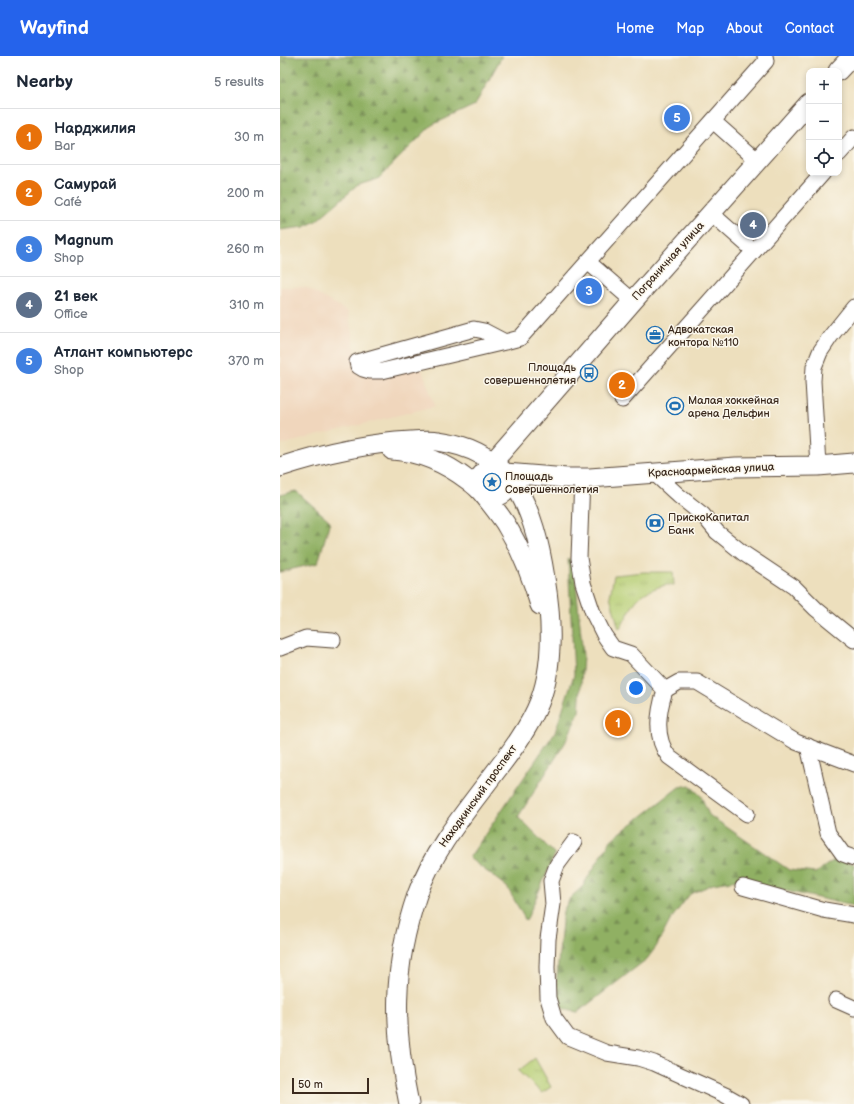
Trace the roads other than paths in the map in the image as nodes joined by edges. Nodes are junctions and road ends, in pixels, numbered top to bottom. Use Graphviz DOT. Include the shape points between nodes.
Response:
graph roads {
  1 [pos="765,56"];
  2 [pos="852,56"];
  3 [pos="841,68"];
  4 [pos="808,104"];
  5 [pos="713,121"];
  6 [pos="854,137"];
  7 [pos="842,151"];
  8 [pos="758,161"];
  9 [pos="819,176"];
  10 [pos="711,213"];
  11 [pos="754,251"];
  12 [pos="588,262"];
  13 [pos="633,301"];
  14 [pos="854,308"];
  15 [pos="505,342"];
  16 [pos="622,400"];
  17 [pos="344,449"];
  18 [pos="854,463"];
  19 [pos="818,466"];
  20 [pos="280,467"];
  21 [pos="493,469"];
  22 [pos="654,473"];
  23 [pos="575,478"];
  24 [pos="483,494"];
  25 [pos="510,494"];
  26 [pos="333,640"];
  27 [pos="854,640"];
  28 [pos="280,648"];
  29 [pos="549,655"];
  30 [pos="665,690"];
  31 [pos="808,746"];
  32 [pos="854,764"];
  33 [pos="747,814"];
  34 [pos="574,842"];
  35 [pos="854,858"];
  36 [pos="744,887"];
  37 [pos="854,914"];
  38 [pos="836,1000"];
  39 [pos="854,1008"];
  40 [pos="410,1104"];
  41 [pos="740,1104"];
  1 -- 5 [label="street" via="766,61"];
  2 -- 3 [label="main road"];
  4 -- 8 [label="main road, Пограничная улица"];
  5 -- 8 [label="street"];
  5 -- 12 [label="street"];
  6 -- 7 [label="street"];
  8 -- 10 [label="main road, Пограничная улица"];
  9 -- 11 [label="street"];
  10 -- 11 [label="street"];
  10 -- 13 [label="main road, Пограничная улица"];
  11 -- 16 [label="street"];
  12 -- 13 [label="street"];
  12 -- 15 [label="street" via="520,338"];
  13 -- 21 [label="main road, Пограничная улица" via="528,420"];
  14 -- 19 [label="street" via="823,347 814,367"];
  15 -- 15 [label="street" via="382,371 363,369 357,362 474,329 484,331"];
  17 -- 20 [label="main road"];
  17 -- 21 [label="main road" via="381,443 436,440 479,453"];
  17 -- 24 [label="main road" via="389,449 420,455 456,471"];
  18 -- 19 [label="main road, Красноармейская улица"];
  19 -- 22 [label="main road, Красноармейская улица" via="736,467"];
  21 -- 23 [label="main road, Красноармейская улица"];
  21 -- 24 [label="main road" via="479,478 479,489"];
  21 -- 25 [label="main road"];
  22 -- 23 [label="main road, Красноармейская улица"];
  22 -- 27 [label="street" via="703,515 717,532 743,553 794,586 816,610"];
  23 -- 25 [label="main road, Красноармейская улица" via="555,480"];
  23 -- 30 [label="street" via="579,558 583,583 593,613 613,648 632,654"];
  24 -- 25 [label="main road" via="495,498"];
  24 -- 29 [label="main road" via="519,548 542,612"];
  25 -- 29 [label="main road" via="531,522 542,561 550,621"];
  26 -- 28 [label="street" via="306,638"];
  29 -- 40 [label="main road, Находкинский проспект" via="540,701 526,730 451,830 418,894 404,946 397,995 399,1047"];
  30 -- 31 [label="street" via="679,682 697,682 796,742"];
  30 -- 33 [label="street" via="659,711 659,738 665,751 669,757"];
  31 -- 32 [label="street"];
  31 -- 35 [label="street" via="828,834 843,854"];
  34 -- 41 [label="street" via="557,865 551,881 553,904 547,967 548,998 554,1018 568,1037 607,1053 654,1063"];
  36 -- 37 [label="street" via="824,910"];
  38 -- 39 [label="street"];
}
